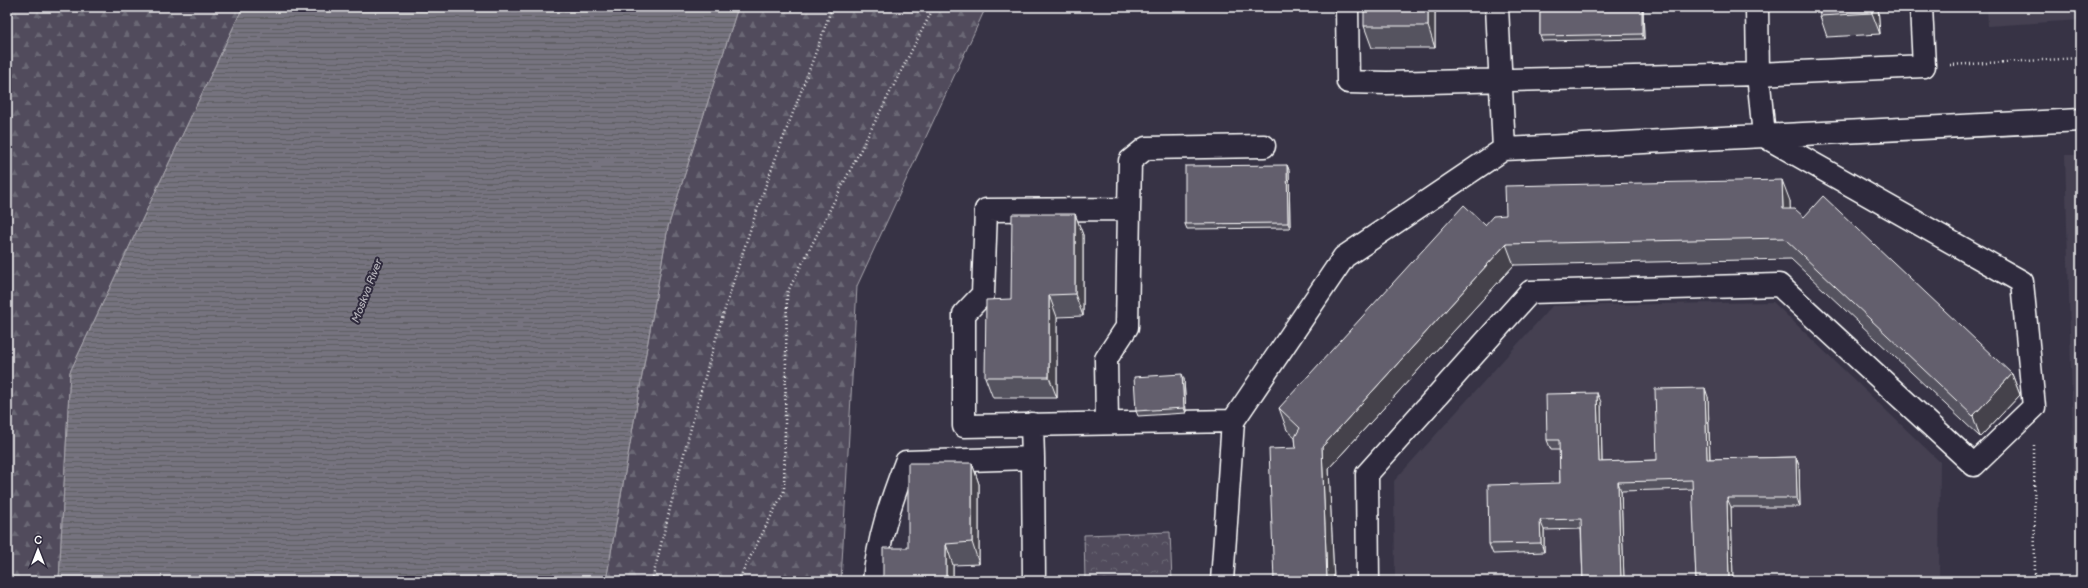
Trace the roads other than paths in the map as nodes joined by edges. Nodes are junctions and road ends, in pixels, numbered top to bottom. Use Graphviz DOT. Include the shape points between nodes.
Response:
graph roads {
  1 [pos="1347,7"];
  2 [pos="1497,7"];
  3 [pos="1757,7"];
  4 [pos="1921,7"];
  5 [pos="1758,74"];
  6 [pos="1501,80"];
  7 [pos="2081,120"];
  8 [pos="1764,136"];
  9 [pos="1264,146"];
  10 [pos="1504,149"];
  11 [pos="1129,209"];
  12 [pos="1233,421"];
  13 [pos="1107,423"];
  14 [pos="1032,424"];
  15 [pos="1033,458"];
  16 [pos="874,581"];
  17 [pos="1034,581"];
  18 [pos="1222,581"];
  19 [pos="1368,581"];
  1 -- 6 [label="lane" via="1348,82"];
  2 -- 6 [label="lane"];
  3 -- 5 [label="lane"];
  4 -- 5 [label="lane" via="1924,66"];
  5 -- 6 [label="lane"];
  5 -- 8 [label="lane"];
  6 -- 10 [label="lane"];
  7 -- 8 [label="lane"];
  8 -- 10 [label="lane"];
  8 -- 19 [label="lane" via="2022,282 2034,407 1974,464 1779,285 1530,292 1367,474"];
  9 -- 11 [label="lane" via="1146,148 1130,161"];
  10 -- 12 [label="lane" via="1344,256"];
  11 -- 13 [label="lane" via="1127,327 1106,359"];
  11 -- 14 [label="lane" via="986,210 983,294 964,314 964,426"];
  12 -- 13 [label="lane"];
  12 -- 18 [label="lane"];
  13 -- 14 [label="lane"];
  14 -- 15 [label="lane"];
  15 -- 16 [label="lane" via="906,462 888,510"];
  15 -- 17 [label="lane"];
}
